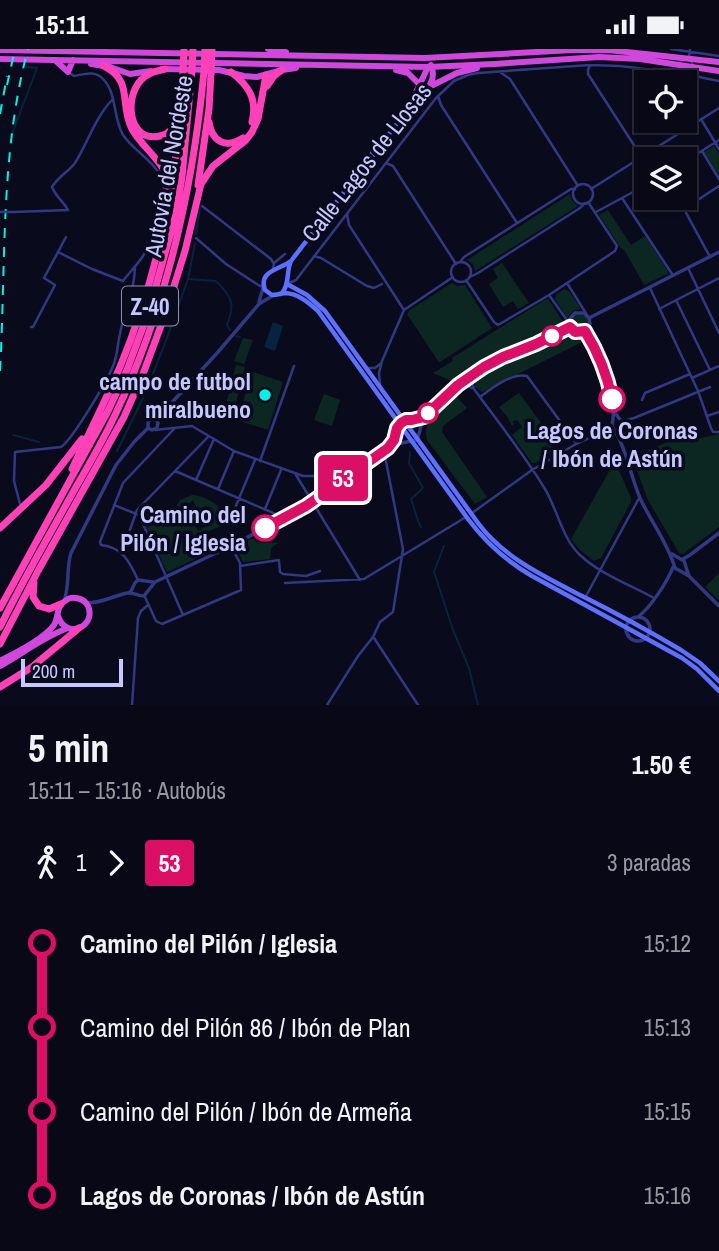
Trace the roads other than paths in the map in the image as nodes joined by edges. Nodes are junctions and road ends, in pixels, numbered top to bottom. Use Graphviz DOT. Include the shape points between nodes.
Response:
graph roads {
  1 [pos="184,49"];
  2 [pos="193,49"];
  3 [pos="205,49"];
  4 [pos="212,49"];
  5 [pos="268,49"];
  6 [pos="594,49"];
  7 [pos="603,49"];
  8 [pos="670,49"];
  9 [pos="0,50"];
  10 [pos="342,52"];
  11 [pos="690,53"];
  12 [pos="252,55"];
  13 [pos="298,55"];
  14 [pos="498,55"];
  15 [pos="719,55"];
  16 [pos="608,57"];
  17 [pos="425,58"];
  18 [pos="0,59"];
  19 [pos="54,60"];
  20 [pos="74,61"];
  21 [pos="719,62"];
  22 [pos="265,64"];
  23 [pos="494,64"];
  24 [pos="311,65"];
  25 [pos="590,65"];
  26 [pos="104,66"];
  27 [pos="430,66"];
  28 [pos="384,67"];
  29 [pos="695,68"];
  30 [pos="166,69"];
  31 [pos="282,69"];
  32 [pos="719,71"];
  33 [pos="68,72"];
  34 [pos="207,72"];
  35 [pos="230,72"];
  36 [pos="500,72"];
  37 [pos="266,75"];
  38 [pos="182,76"];
  39 [pos="458,79"];
  40 [pos="442,80"];
  41 [pos="719,81"];
  42 [pos="419,86"];
  43 [pos="428,88"];
  44 [pos="263,93"];
  45 [pos="438,95"];
  46 [pos="113,100"];
  47 [pos="719,108"];
  48 [pos="209,109"];
  49 [pos="408,109"];
  50 [pos="699,120"];
  51 [pos="717,141"];
  52 [pos="635,147"];
  53 [pos="656,147"];
  54 [pos="719,149"];
  55 [pos="702,151"];
  56 [pos="697,154"];
  57 [pos="634,161"];
  58 [pos="386,163"];
  59 [pos="719,179"];
  60 [pos="719,186"];
  61 [pos="576,187"];
  62 [pos="591,189"];
  63 [pos="634,192"];
  64 [pos="622,198"];
  65 [pos="697,200"];
  66 [pos="587,203"];
  67 [pos="169,204"];
  68 [pos="202,206"];
  69 [pos="685,210"];
  70 [pos="0,212"];
  71 [pos="595,212"];
  72 [pos="194,213"];
  73 [pos="347,214"];
  74 [pos="517,223"];
  75 [pos="66,237"];
  76 [pos="196,239"];
  77 [pos="58,252"];
  78 [pos="719,252"];
  79 [pos="285,254"];
  80 [pos="314,256"];
  81 [pos="710,257"];
  82 [pos="291,261"];
  83 [pos="458,263"];
  84 [pos="135,266"];
  85 [pos="273,268"];
  86 [pos="688,268"];
  87 [pos="674,276"];
  88 [pos="264,277"];
  89 [pos="383,277"];
  90 [pos="453,277"];
  91 [pos="468,278"];
  92 [pos="719,278"];
  93 [pos="252,281"];
  94 [pos="287,282"];
  95 [pos="567,283"];
  96 [pos="382,284"];
  97 [pos="388,286"];
  98 [pos="263,287"];
  99 [pos="650,288"];
  100 [pos="698,289"];
  101 [pos="281,293"];
  102 [pos="274,295"];
  103 [pos="549,295"];
  104 [pos="676,300"];
  105 [pos="259,304"];
  106 [pos="659,309"];
  107 [pos="404,310"];
  108 [pos="588,316"];
  109 [pos="569,325"];
  110 [pos="31,327"];
  111 [pos="585,331"];
  112 [pos="719,333"];
  113 [pos="382,361"];
  114 [pos="295,366"];
  115 [pos="719,366"];
  116 [pos="366,367"];
  117 [pos="710,370"];
  118 [pos="474,374"];
  119 [pos="691,376"];
  120 [pos="458,385"];
  121 [pos="380,387"];
  122 [pos="710,387"];
  123 [pos="474,389"];
  124 [pos="698,391"];
  125 [pos="480,397"];
  126 [pos="642,400"];
  127 [pos="614,412"];
  128 [pos="719,412"];
  129 [pos="707,416"];
  130 [pos="424,417"];
  131 [pos="156,419"];
  132 [pos="412,420"];
  133 [pos="93,422"];
  134 [pos="402,422"];
  135 [pos="612,423"];
  136 [pos="621,423"];
  137 [pos="159,425"];
  138 [pos="148,428"];
  139 [pos="176,428"];
  140 [pos="419,428"];
  141 [pos="164,429"];
  142 [pos="154,430"];
  143 [pos="614,430"];
  144 [pos="397,432"];
  145 [pos="719,432"];
  146 [pos="209,436"];
  147 [pos="214,439"];
  148 [pos="621,439"];
  149 [pos="414,440"];
  150 [pos="405,442"];
  151 [pos="576,444"];
  152 [pos="386,450"];
  153 [pos="234,451"];
  154 [pos="255,460"];
  155 [pos="260,461"];
  156 [pos="282,469"];
  157 [pos="356,470"];
  158 [pos="532,470"];
  159 [pos="175,471"];
  160 [pos="296,474"];
  161 [pos="303,475"];
  162 [pos="336,475"];
  163 [pos="299,479"];
  164 [pos="196,480"];
  165 [pos="340,481"];
  166 [pos="218,489"];
  167 [pos="239,498"];
  168 [pos="640,498"];
  169 [pos="313,501"];
  170 [pos="20,504"];
  171 [pos="114,505"];
  172 [pos="265,509"];
  173 [pos="136,513"];
  174 [pos="469,515"];
  175 [pos="285,517"];
  176 [pos="230,520"];
  177 [pos="46,522"];
  178 [pos="0,529"];
  179 [pos="719,533"];
  180 [pos="231,546"];
  181 [pos="403,547"];
  182 [pos="411,551"];
  183 [pos="122,552"];
  184 [pos="671,553"];
  185 [pos="403,556"];
  186 [pos="680,560"];
  187 [pos="674,564"];
  188 [pos="41,566"];
  189 [pos="240,566"];
  190 [pos="685,566"];
  191 [pos="600,569"];
  192 [pos="320,571"];
  193 [pos="679,571"];
  194 [pos="669,576"];
  195 [pos="690,576"];
  196 [pos="166,577"];
  197 [pos="138,580"];
  198 [pos="360,580"];
  199 [pos="147,582"];
  200 [pos="155,582"];
  201 [pos="285,583"];
  202 [pos="68,586"];
  203 [pos="149,588"];
  204 [pos="134,591"];
  205 [pos="144,596"];
  206 [pos="77,598"];
  207 [pos="585,598"];
  208 [pos="654,598"];
  209 [pos="62,603"];
  210 [pos="85,603"];
  211 [pos="97,603"];
  212 [pos="148,605"];
  213 [pos="650,605"];
  214 [pos="719,606"];
  215 [pos="0,608"];
  216 [pos="89,610"];
  217 [pos="58,615"];
  218 [pos="183,615"];
  219 [pos="637,617"];
  220 [pos="629,621"];
  221 [pos="648,622"];
  222 [pos="0,627"];
  223 [pos="626,627"];
  224 [pos="68,628"];
  225 [pos="79,628"];
  226 [pos="650,632"];
  227 [pos="373,638"];
  228 [pos="647,638"];
  229 [pos="38,641"];
  230 [pos="0,644"];
  231 [pos="0,663"];
  232 [pos="719,681"];
  233 [pos="0,687"];
  234 [pos="719,691"];
  235 [pos="131,705"];
  236 [pos="327,705"];
  237 [pos="418,705"];
  1 -- 38 [label="highway, bridge"];
  2 -- 177 [label="highway, Autovía del Nordeste / Z-40, bridge" via="183,177 149,311 108,411"];
  3 -- 34 [label="highway, Autovía del Nordeste / Z-40, bridge"];
  4 -- 34 [label="highway, bridge"];
  5 -- 13 [label="highway"];
  6 -- 7 [label="highway"];
  6 -- 14 [label="highway"];
  7 -- 11 [label="highway"];
  7 -- 16 [label="street"];
  8 -- 11 [label="street"];
  9 -- 12 [label="highway"];
  10 -- 13 [label="highway"];
  10 -- 17 [label="highway"];
  11 -- 15 [label="street"];
  11 -- 21 [label="highway"];
  11 -- 29 [label="street"];
  12 -- 13 [label="highway"];
  12 -- 22 [label="highway"];
  14 -- 17 [label="highway"];
  14 -- 27 [label="highway"];
  16 -- 23 [label="highway"];
  16 -- 29 [label="highway"];
  17 -- 27 [label="highway"];
  18 -- 19 [label="highway"];
  19 -- 20 [label="highway"];
  19 -- 33 [label="highway"];
  20 -- 22 [label="highway"];
  20 -- 26 [label="highway"];
  20 -- 33 [label="highway"];
  22 -- 24 [label="highway"];
  22 -- 37 [label="highway"];
  23 -- 27 [label="highway"];
  23 -- 40 [label="highway"];
  24 -- 28 [label="highway"];
  24 -- 31 [label="highway"];
  25 -- 36 [label="street, Calle Lagos de Llosas"];
  25 -- 50 [label="street, Calle Lagos de Llosas" via="685,74"];
  25 -- 52 [label="street" via="589,75"];
  26 -- 30 [label="highway" via="130,75"];
  26 -- 67 [label="highway" via="120,78 131,128 166,174"];
  27 -- 28 [label="highway"];
  27 -- 42 [label="highway"];
  27 -- 43 [label="highway" via="433,76"];
  28 -- 42 [label="highway" via="408,73"];
  29 -- 32 [label="highway"];
  29 -- 41 [label="street" via="700,78"];
  30 -- 35 [label="highway"];
  30 -- 38 [label="highway" via="142,79 131,98 133,120 144,134 160,136 174,126"];
  31 -- 37 [label="highway"];
  31 -- 44 [label="highway"];
  33 -- 46 [label="street" via="99,75"];
  34 -- 48 [label="highway"];
  34 -- 222 [label="highway, Autovía del Nordeste / Z-40" via="175,252 153,324 108,430"];
  35 -- 37 [label="highway"];
  35 -- 48 [label="highway" via="245,84 253,99 253,120 246,134 232,143 216,139"];
  36 -- 39 [label="street, Calle Lagos de Llosas"];
  36 -- 61 [label="street" via="510,79"];
  37 -- 44 [label="highway"];
  38 -- 67 [label="highway"];
  39 -- 40 [label="highway"];
  39 -- 45 [label="street, Calle Lagos de Llosas"];
  40 -- 43 [label="highway"];
  42 -- 43 [label="highway"];
  42 -- 49 [label="highway"];
  43 -- 49 [label="highway"];
  44 -- 72 [label="highway" via="252,132 209,171"];
  45 -- 58 [label="street, Calle Lagos de Llosas"];
  45 -- 74 [label="street" via="440,105"];
  46 -- 70 [label="street, bridge" via="74,163 52,187 68,210"];
  46 -- 84 [label="street" via="122,132 150,163 164,188 145,251"];
  47 -- 50 [label="street"];
  48 -- 72 [label="highway"];
  49 -- 82 [label="main road"];
  50 -- 51 [label="street"];
  50 -- 53 [label="street"];
  51 -- 54 [label="street"];
  51 -- 55 [label="street"];
  55 -- 56 [label="street"];
  55 -- 59 [label="street"];
  57 -- 62 [label="street"];
  58 -- 73 [label="street, Calle Lagos de Llosas"];
  58 -- 83 [label="street" via="393,166"];
  60 -- 65 [label="street"];
  61 -- 62 [label="street" via="585,184"];
  61 -- 66 [label="street" via="576,200"];
  61 -- 74 [label="street"];
  62 -- 66 [label="street"];
  63 -- 64 [label="street"];
  64 -- 71 [label="street"];
  64 -- 87 [label="street"];
  66 -- 71 [label="street"];
  66 -- 91 [label="street"];
  67 -- 133 [label="highway" via="141,310"];
  68 -- 85 [label="street" via="271,260"];
  69 -- 81 [label="street"];
  71 -- 95 [label="street" via="617,246"];
  72 -- 188 [label="highway" via="174,288 143,374"];
  73 -- 80 [label="street, Calle Lagos de Llosas"];
  73 -- 89 [label="street" via="349,225"];
  74 -- 83 [label="street"];
  75 -- 77 [label="street"];
  76 -- 93 [label="street"];
  77 -- 84 [label="street" via="123,281"];
  77 -- 110 [label="street" via="44,278 55,285"];
  78 -- 81 [label="street"];
  79 -- 85 [label="street"];
  80 -- 94 [label="street, Calle Lagos de Llosas" via="294,282"];
  80 -- 96 [label="street" via="369,287"];
  81 -- 86 [label="street"];
  82 -- 85 [label="main road"];
  82 -- 94 [label="main road"];
  83 -- 90 [label="street" via="452,269"];
  83 -- 91 [label="street" via="468,265"];
  84 -- 170 [label="street" via="113,366 75,431 61,447 15,453 14,481"];
  85 -- 88 [label="main road"];
  85 -- 94 [label="main road"];
  86 -- 87 [label="street"];
  86 -- 100 [label="street"];
  87 -- 99 [label="street"];
  88 -- 93 [label="street"];
  88 -- 98 [label="main road"];
  89 -- 96 [label="street"];
  89 -- 97 [label="street"];
  90 -- 91 [label="street" via="461,282"];
  90 -- 107 [label="street"];
  91 -- 103 [label="street" via="498,325"];
  92 -- 100 [label="street"];
  93 -- 98 [label="street"];
  94 -- 101 [label="main road"];
  94 -- 116 [label="main road" via="321,306"];
  95 -- 103 [label="street"];
  95 -- 108 [label="street"];
  96 -- 97 [label="street"];
  97 -- 107 [label="street"];
  98 -- 102 [label="main road"];
  98 -- 105 [label="street"];
  99 -- 106 [label="street"];
  99 -- 108 [label="street"];
  100 -- 104 [label="street"];
  100 -- 112 [label="street"];
  101 -- 102 [label="main road"];
  101 -- 134 [label="main road" via="303,299 318,311"];
  102 -- 105 [label="street"];
  103 -- 109 [label="street"];
  104 -- 106 [label="street"];
  104 -- 117 [label="street"];
  105 -- 131 [label="street"];
  106 -- 119 [label="street"];
  107 -- 113 [label="street"];
  108 -- 109 [label="street" via="575,313"];
  108 -- 111 [label="street" via="590,324"];
  109 -- 111 [label="street" via="575,332"];
  109 -- 118 [label="street"];
  111 -- 127 [label="street" via="604,369"];
  113 -- 116 [label="street" via="377,367"];
  113 -- 121 [label="street"];
  114 -- 155 [label="street"];
  115 -- 117 [label="street"];
  116 -- 121 [label="main road"];
  117 -- 119 [label="street"];
  118 -- 120 [label="street"];
  118 -- 123 [label="street"];
  119 -- 124 [label="street"];
  119 -- 126 [label="street" via="645,393"];
  120 -- 123 [label="street"];
  120 -- 130 [label="street"];
  121 -- 134 [label="main road"];
  122 -- 124 [label="street"];
  123 -- 125 [label="street"];
  124 -- 129 [label="street"];
  124 -- 136 [label="street"];
  125 -- 151 [label="street" via="506,381 527,376"];
  125 -- 158 [label="street"];
  127 -- 135 [label="street"];
  127 -- 136 [label="street"];
  128 -- 129 [label="street"];
  129 -- 145 [label="street" via="713,432"];
  130 -- 132 [label="street"];
  130 -- 140 [label="street"];
  131 -- 137 [label="street"];
  131 -- 138 [label="street" via="148,421"];
  132 -- 134 [label="street"];
  132 -- 140 [label="street"];
  133 -- 177 [label="highway"];
  133 -- 178 [label="highway" via="46,485"];
  134 -- 144 [label="street"];
  134 -- 149 [label="main road"];
  135 -- 136 [label="street"];
  135 -- 143 [label="street"];
  135 -- 151 [label="street"];
  136 -- 143 [label="street" via="619,431"];
  136 -- 148 [label="street"];
  137 -- 141 [label="street"];
  137 -- 142 [label="street"];
  138 -- 142 [label="street"];
  138 -- 202 [label="street" via="116,465 81,530 69,558"];
  139 -- 141 [label="street"];
  139 -- 146 [label="street" via="192,425"];
  139 -- 171 [label="street" via="122,483"];
  140 -- 149 [label="street"];
  141 -- 142 [label="street"];
  143 -- 148 [label="street"];
  144 -- 150 [label="street"];
  144 -- 152 [label="street"];
  146 -- 147 [label="street"];
  146 -- 159 [label="street"];
  147 -- 153 [label="street"];
  147 -- 164 [label="street"];
  148 -- 168 [label="street"];
  149 -- 150 [label="street"];
  149 -- 174 [label="main road"];
  150 -- 152 [label="street"];
  151 -- 158 [label="street"];
  152 -- 157 [label="street"];
  152 -- 181 [label="street"];
  153 -- 154 [label="street"];
  153 -- 166 [label="street"];
  154 -- 155 [label="street"];
  154 -- 167 [label="street"];
  155 -- 156 [label="street"];
  156 -- 160 [label="street"];
  156 -- 172 [label="street"];
  157 -- 162 [label="street"];
  157 -- 165 [label="street"];
  158 -- 174 [label="street"];
  158 -- 191 [label="street" via="575,550"];
  159 -- 164 [label="street"];
  159 -- 173 [label="street"];
  160 -- 161 [label="street"];
  160 -- 163 [label="street"];
  161 -- 162 [label="street"];
  161 -- 163 [label="street"];
  162 -- 165 [label="street"];
  163 -- 169 [label="street"];
  164 -- 166 [label="street"];
  165 -- 169 [label="street"];
  166 -- 167 [label="street"];
  167 -- 172 [label="street"];
  167 -- 176 [label="street"];
  168 -- 184 [label="street"];
  168 -- 191 [label="street"];
  169 -- 175 [label="street"];
  169 -- 198 [label="street"];
  171 -- 173 [label="street"];
  171 -- 183 [label="street" via="100,542"];
  172 -- 175 [label="street"];
  173 -- 183 [label="street"];
  173 -- 196 [label="street"];
  174 -- 182 [label="street"];
  174 -- 207 [label="main road" via="513,557"];
  174 -- 223 [label="main road" via="489,545 520,569"];
  175 -- 180 [label="street"];
  177 -- 215 [label="highway, Autovía del Nordeste / Z-40"];
  179 -- 186 [label="street"];
  180 -- 189 [label="street"];
  180 -- 196 [label="street"];
  181 -- 182 [label="street"];
  181 -- 185 [label="street"];
  182 -- 185 [label="street"];
  183 -- 197 [label="street"];
  184 -- 186 [label="street"];
  184 -- 187 [label="street"];
  185 -- 198 [label="street"];
  185 -- 227 [label="street" via="393,613 381,620"];
  186 -- 187 [label="street"];
  186 -- 190 [label="street"];
  187 -- 193 [label="street"];
  187 -- 194 [label="street"];
  188 -- 209 [label="highway" via="33,586 35,602 46,609"];
  188 -- 230 [label="highway"];
  189 -- 192 [label="street" via="279,560 283,574 306,576"];
  189 -- 218 [label="street" via="241,590"];
  190 -- 193 [label="street"];
  190 -- 195 [label="street"];
  191 -- 207 [label="street"];
  191 -- 208 [label="street"];
  193 -- 194 [label="street"];
  193 -- 195 [label="street"];
  194 -- 208 [label="street"];
  195 -- 214 [label="street"];
  196 -- 200 [label="street"];
  196 -- 218 [label="street"];
  197 -- 199 [label="street"];
  197 -- 204 [label="street"];
  198 -- 201 [label="street"];
  199 -- 200 [label="street"];
  199 -- 203 [label="street"];
  200 -- 203 [label="street"];
  202 -- 206 [label="street"];
  202 -- 209 [label="street"];
  203 -- 205 [label="street"];
  204 -- 205 [label="street"];
  204 -- 211 [label="street"];
  205 -- 212 [label="street"];
  206 -- 209 [label="highway"];
  206 -- 210 [label="highway"];
  207 -- 220 [label="main road"];
  208 -- 213 [label="street"];
  209 -- 217 [label="highway"];
  210 -- 211 [label="street"];
  210 -- 216 [label="highway"];
  211 -- 216 [label="street"];
  212 -- 218 [label="street" via="159,623"];
  212 -- 235 [label="street" via="138,618"];
  213 -- 219 [label="street"];
  213 -- 221 [label="street"];
  216 -- 225 [label="highway" via="88,621"];
  217 -- 224 [label="highway"];
  217 -- 229 [label="highway"];
  219 -- 220 [label="street"];
  219 -- 221 [label="street"];
  220 -- 223 [label="street"];
  220 -- 226 [label="main road"];
  221 -- 226 [label="street"];
  223 -- 228 [label="main road"];
  223 -- 228 [label="street" via="632,640"];
  224 -- 225 [label="highway"];
  224 -- 229 [label="highway"];
  225 -- 233 [label="highway" via="33,667"];
  226 -- 228 [label="street"];
  226 -- 232 [label="main road" via="692,657"];
  227 -- 236 [label="street"];
  227 -- 237 [label="street"];
  228 -- 234 [label="main road" via="690,663"];
  229 -- 231 [label="highway"];
}
